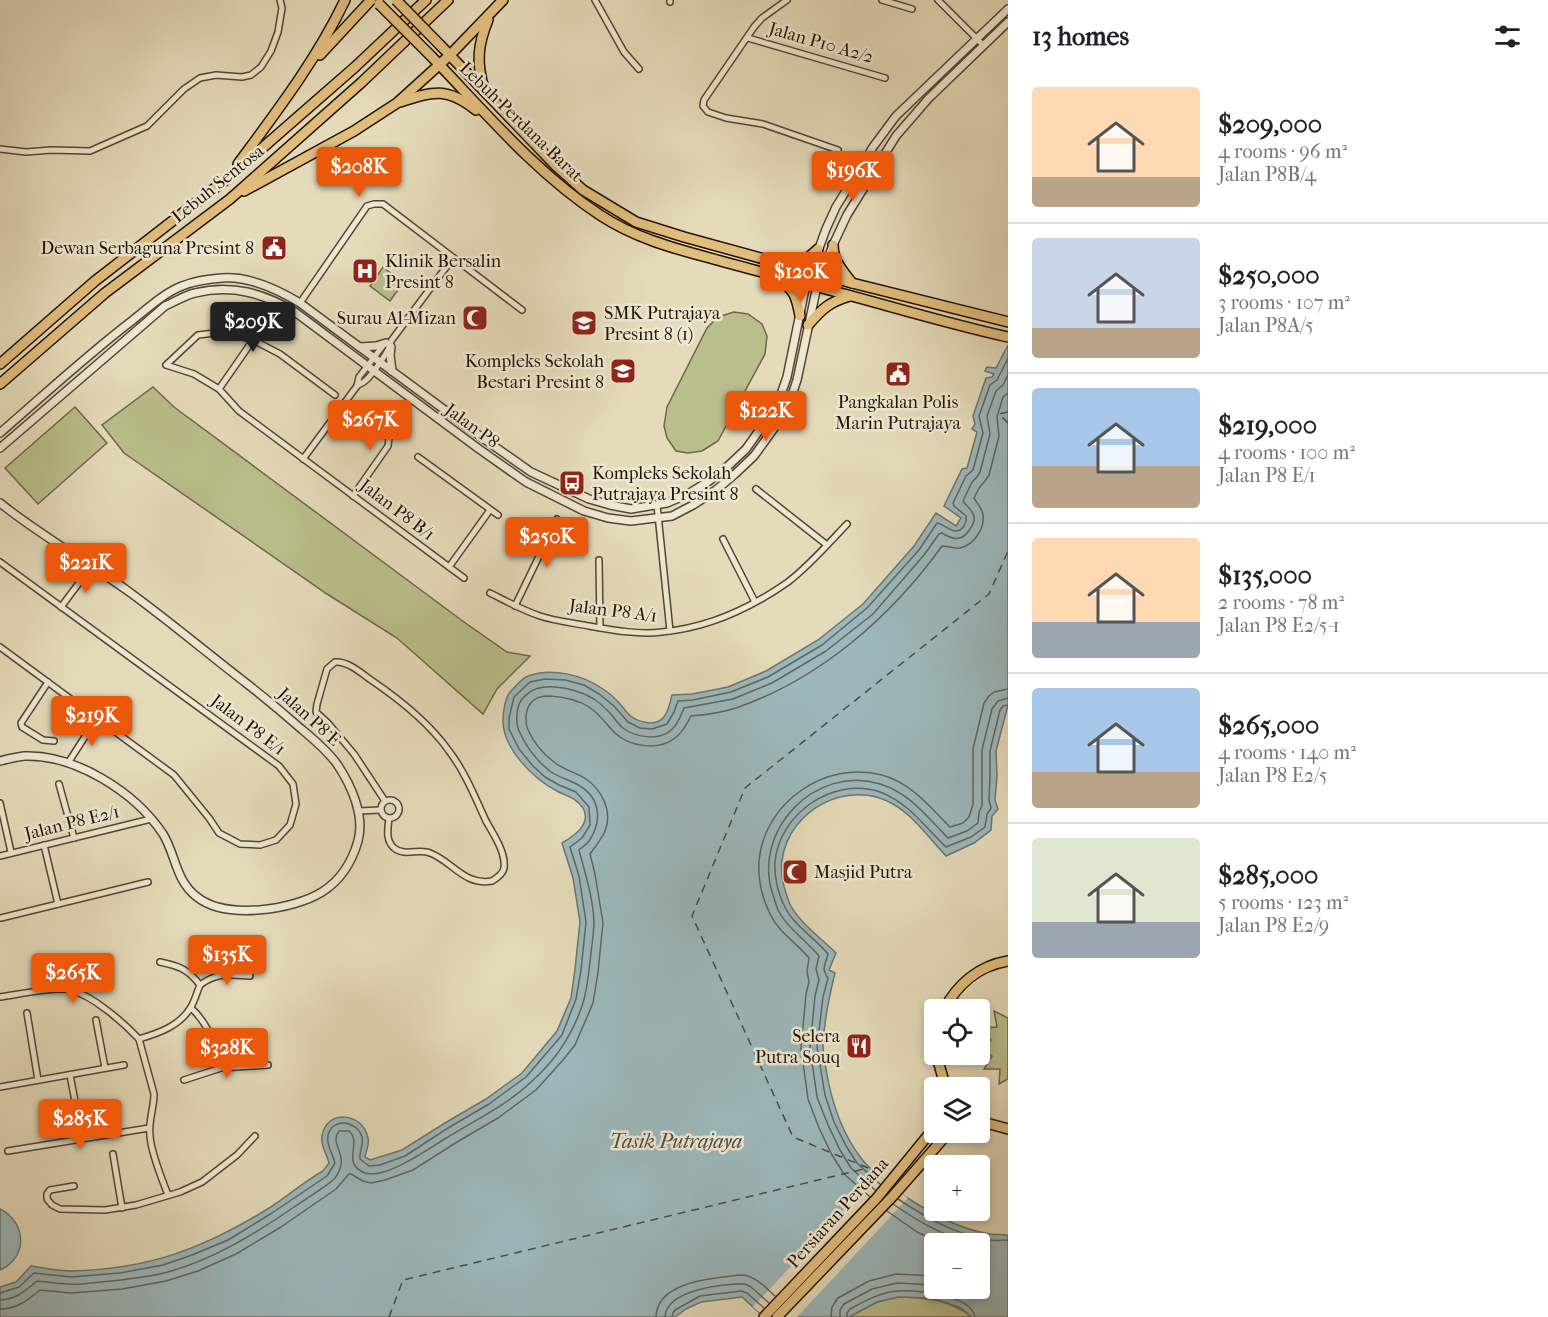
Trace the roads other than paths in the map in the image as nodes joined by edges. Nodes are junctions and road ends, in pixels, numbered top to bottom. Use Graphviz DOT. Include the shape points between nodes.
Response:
graph roads {
  1 [pos="280,0"];
  2 [pos="345,0"];
  3 [pos="396,0"];
  4 [pos="426,0"];
  5 [pos="448,0"];
  6 [pos="503,0"];
  7 [pos="595,0"];
  8 [pos="787,0"];
  9 [pos="882,0"];
  10 [pos="938,0"];
  11 [pos="375,1"];
  12 [pos="912,9"];
  13 [pos="1008,9"];
  14 [pos="490,15"];
  15 [pos="1008,22"];
  16 [pos="748,38"];
  17 [pos="976,38"];
  18 [pos="983,45"];
  19 [pos="450,55"];
  20 [pos="439,65"];
  21 [pos="639,69"];
  22 [pos="303,75"];
  23 [pos="885,78"];
  24 [pos="485,92"];
  25 [pos="397,103"];
  26 [pos="504,132"];
  27 [pos="0,149"];
  28 [pos="838,150"];
  29 [pos="228,178"];
  30 [pos="230,199"];
  31 [pos="833,245"];
  32 [pos="818,249"];
  33 [pos="453,258"];
  34 [pos="791,267"];
  35 [pos="809,271"];
  36 [pos="822,274"];
  37 [pos="778,277"];
  38 [pos="852,283"];
  39 [pos="806,284"];
  40 [pos="817,286"];
  41 [pos="850,296"];
  42 [pos="300,303"];
  43 [pos="522,310"];
  44 [pos="800,316"];
  45 [pos="1008,322"];
  46 [pos="808,325"];
  47 [pos="1008,337"];
  48 [pos="253,340"];
  49 [pos="389,344"];
  50 [pos="360,347"];
  51 [pos="377,360"];
  52 [pos="0,364"];
  53 [pos="370,369"];
  54 [pos="392,371"];
  55 [pos="0,384"];
  56 [pos="219,389"];
  57 [pos="335,395"];
  58 [pos="357,411"];
  59 [pos="0,433"];
  60 [pos="0,448"];
  61 [pos="418,457"];
  62 [pos="303,459"];
  63 [pos="756,489"];
  64 [pos="353,495"];
  65 [pos="0,503"];
  66 [pos="657,505"];
  67 [pos="490,510"];
  68 [pos="498,515"];
  69 [pos="658,517"];
  70 [pos="557,519"];
  71 [pos="846,524"];
  72 [pos="723,539"];
  73 [pos="827,545"];
  74 [pos="599,560"];
  75 [pos="0,562"];
  76 [pos="91,567"];
  77 [pos="449,567"];
  78 [pos="464,578"];
  79 [pos="490,593"];
  80 [pos="756,602"];
  81 [pos="515,606"];
  82 [pos="61,607"];
  83 [pos="600,628"];
  84 [pos="670,631"];
  85 [pos="0,647"];
  86 [pos="48,682"];
  87 [pos="97,718"];
  88 [pos="54,741"];
  89 [pos="0,761"];
  90 [pos="68,763"];
  91 [pos="59,784"];
  92 [pos="385,801"];
  93 [pos="0,803"];
  94 [pos="381,810"];
  95 [pos="358,811"];
  96 [pos="389,818"];
  97 [pos="151,819"];
  98 [pos="74,838"];
  99 [pos="44,845"];
  100 [pos="11,852"];
  101 [pos="0,856"];
  102 [pos="148,882"];
  103 [pos="58,904"];
  104 [pos="1,918"];
  105 [pos="1008,961"];
  106 [pos="160,962"];
  107 [pos="250,976"];
  108 [pos="200,985"];
  109 [pos="0,997"];
  110 [pos="950,999"];
  111 [pos="190,1008"];
  112 [pos="27,1013"];
  113 [pos="96,1020"];
  114 [pos="139,1039"];
  115 [pos="124,1065"];
  116 [pos="268,1065"];
  117 [pos="105,1068"];
  118 [pos="221,1068"];
  119 [pos="70,1075"];
  120 [pos="38,1080"];
  121 [pos="184,1080"];
  122 [pos="0,1087"];
  123 [pos="990,1124"];
  124 [pos="149,1128"];
  125 [pos="1008,1129"];
  126 [pos="255,1136"];
  127 [pos="82,1138"];
  128 [pos="924,1140"];
  129 [pos="939,1143"];
  130 [pos="8,1151"];
  131 [pos="113,1154"];
  132 [pos="74,1185"];
  133 [pos="168,1195"];
  134 [pos="122,1208"];
  135 [pos="764,1317"];
  136 [pos="777,1317"];
  1 -- 27 [label="street" via="278,32 271,51 251,75 200,78 147,126 90,151"];
  2 -- 22 [label="main road"];
  3 -- 19 [label="main road, Lebuh Perdana Barat, bridge"];
  4 -- 29 [label="main road, Lebuh Sentosa" via="356,67"];
  5 -- 30 [label="main road, Lebuh Sentosa"];
  6 -- 14 [label="main road"];
  7 -- 21 [label="street" via="624,52"];
  8 -- 16 [label="street" via="762,18"];
  9 -- 12 [label="street"];
  10 -- 17 [label="street"];
  11 -- 20 [label="main road, Lebuh Perdana Barat, bridge"];
  11 -- 22 [label="main road" via="340,32"];
  13 -- 17 [label="street, Jalan P8"];
  14 -- 19 [label="main road"];
  14 -- 24 [label="main road" via="478,60"];
  15 -- 18 [label="street, Jalan P8"];
  16 -- 23 [label="street, Jalan P10 A2/2"];
  16 -- 28 [label="street" via="703,106 708,112 763,124"];
  17 -- 18 [label="street"];
  17 -- 32 [label="street, Jalan P8" via="884,130 836,207"];
  18 -- 31 [label="street, Jalan P8" via="896,136"];
  19 -- 20 [label="main road"];
  19 -- 24 [label="main road, Lebuh Perdana Barat"];
  20 -- 25 [label="main road"];
  20 -- 26 [label="main road, Lebuh Perdana Barat"];
  22 -- 29 [label="main road"];
  24 -- 34 [label="main road, Lebuh Perdana Barat" via="583,190 636,222"];
  25 -- 26 [label="main road" via="418,96 451,94"];
  25 -- 30 [label="main road"];
  26 -- 37 [label="main road, Lebuh Perdana Barat" via="542,169 601,216 632,232 689,252"];
  29 -- 52 [label="main road, Lebuh Sentosa" via="95,281"];
  30 -- 55 [label="main road, Lebuh Sentosa" via="105,293"];
  31 -- 36 [label="street, Jalan P8"];
  31 -- 38 [label="main road" via="837,262"];
  32 -- 34 [label="main road"];
  32 -- 35 [label="street, Jalan P8"];
  33 -- 42 [label="street" via="383,204 367,206"];
  33 -- 43 [label="street"];
  33 -- 49 [label="street"];
  34 -- 35 [label="main road, Lebuh Perdana Barat"];
  35 -- 36 [label="main road, Lebuh Perdana Barat"];
  35 -- 39 [label="street, Jalan P8"];
  36 -- 38 [label="main road, Lebuh Perdana Barat"];
  36 -- 40 [label="street, Jalan P8"];
  37 -- 39 [label="main road, Lebuh Perdana Barat"];
  37 -- 44 [label="main road" via="797,297"];
  38 -- 45 [label="main road, Lebuh Perdana Barat"];
  39 -- 40 [label="main road, Lebuh Perdana Barat"];
  39 -- 44 [label="street, Jalan P8"];
  40 -- 41 [label="main road, Lebuh Perdana Barat"];
  40 -- 46 [label="street, Jalan P8"];
  41 -- 46 [label="main road" via="827,305"];
  41 -- 47 [label="main road, Lebuh Perdana Barat"];
  42 -- 50 [label="street, Jalan P8"];
  42 -- 59 [label="street, Jalan P8" via="267,285 244,279 183,285 119,331"];
  44 -- 66 [label="street, Jalan P8" via="780,397 746,449 709,481 688,494"];
  46 -- 69 [label="street, Jalan P8" via="790,401 754,456 693,505 672,516"];
  48 -- 56 [label="street"];
  48 -- 56 [label="street, Jalan P8 B/1" via="223,332 198,335 166,365 194,374"];
  48 -- 57 [label="street" via="280,354"];
  49 -- 50 [label="street"];
  49 -- 51 [label="street"];
  49 -- 54 [label="street"];
  50 -- 51 [label="street, Jalan P8"];
  51 -- 53 [label="street"];
  51 -- 54 [label="street, Jalan P8"];
  53 -- 60 [label="street, Jalan P8" via="276,301 246,291 194,293 165,306"];
  53 -- 62 [label="street" via="366,381 357,386"];
  53 -- 69 [label="street, Jalan P8" via="526,482 584,511 608,518 631,521"];
  54 -- 66 [label="street, Jalan P8" via="531,472 589,499 631,509"];
  56 -- 62 [label="street, Jalan P8 B/1" via="239,411"];
  58 -- 64 [label="street" via="389,438 388,446"];
  61 -- 67 [label="street"];
  62 -- 64 [label="street, Jalan P8 B/1"];
  63 -- 73 [label="street"];
  64 -- 77 [label="street, Jalan P8 B/1"];
  65 -- 76 [label="street, Jalan P8 E"];
  66 -- 69 [label="street"];
  67 -- 68 [label="street"];
  67 -- 77 [label="street"];
  69 -- 84 [label="street"];
  70 -- 81 [label="street"];
  71 -- 73 [label="street, Jalan P8 A/1"];
  72 -- 80 [label="street"];
  73 -- 80 [label="street, Jalan P8 A/1" via="788,582"];
  74 -- 83 [label="street"];
  75 -- 82 [label="street, Jalan P8 E/1"];
  76 -- 82 [label="street"];
  76 -- 95 [label="street, Jalan P8 E" via="167,621 318,743 346,780"];
  77 -- 78 [label="street, Jalan P8 B/1"];
  79 -- 81 [label="street, Jalan P8 A/1"];
  80 -- 84 [label="street, Jalan P8 A/1" via="724,617"];
  81 -- 83 [label="street, Jalan P8 A/1" via="542,617"];
  82 -- 87 [label="street, Jalan P8 E/1" via="279,765 293,784 296,804 290,825 276,840 260,844 240,844 219,833 174,775"];
  83 -- 84 [label="street, Jalan P8 A/1"];
  85 -- 86 [label="street, Jalan P8 E/1"];
  86 -- 87 [label="street, Jalan P8 E/1"];
  86 -- 88 [label="street" via="21,723 43,740"];
  87 -- 90 [label="street"];
  89 -- 90 [label="street, Jalan P8 E" via="23,756"];
  90 -- 97 [label="street, Jalan P8 E" via="116,787"];
  91 -- 98 [label="street"];
  92 -- 94 [label="street"];
  92 -- 96 [label="street" via="392,800 399,807 398,814"];
  92 -- 96 [label="street" via="354,754 316,712 327,669 335,662 348,665 394,696 450,752 499,847 502,873 492,881 475,881 432,853 400,852 387,836"];
  93 -- 100 [label="street"];
  94 -- 95 [label="street"];
  94 -- 96 [label="street"];
  95 -- 97 [label="street, Jalan P8 E" via="360,830 355,851 333,883 295,903 254,910 221,907 196,896 186,886 164,835"];
  97 -- 98 [label="street, Jalan P8 E2/1"];
  98 -- 99 [label="street, Jalan P8 E2/1"];
  99 -- 100 [label="street, Jalan P8 E2/1"];
  99 -- 103 [label="street"];
  100 -- 101 [label="street, Jalan P8 E2/1"];
  102 -- 103 [label="street"];
  103 -- 104 [label="street"];
  105 -- 110 [label="main road" via="971,976"];
  106 -- 108 [label="street" via="177,965 192,974"];
  107 -- 108 [label="street" via="224,974"];
  108 -- 111 [label="street"];
  109 -- 114 [label="street" via="69,989 88,997"];
  111 -- 114 [label="street" via="175,1024"];
  111 -- 118 [label="street" via="201,1017 216,1047"];
  112 -- 120 [label="street"];
  113 -- 117 [label="street"];
  114 -- 124 [label="street" via="154,1094"];
  115 -- 117 [label="street"];
  116 -- 118 [label="street"];
  117 -- 119 [label="street"];
  118 -- 121 [label="street"];
  119 -- 120 [label="street"];
  119 -- 127 [label="street"];
  120 -- 122 [label="street"];
  123 -- 125 [label="main road"];
  124 -- 127 [label="street"];
  124 -- 133 [label="street"];
  126 -- 133 [label="street" via="202,1182"];
  127 -- 130 [label="street"];
  128 -- 135 [label="main road, Persiaran Perdana" via="876,1199"];
  129 -- 136 [label="main road, Persiaran Perdana"];
  131 -- 134 [label="street"];
  132 -- 134 [label="street" via="50,1190 46,1199 60,1209"];
  133 -- 134 [label="street"];
}
